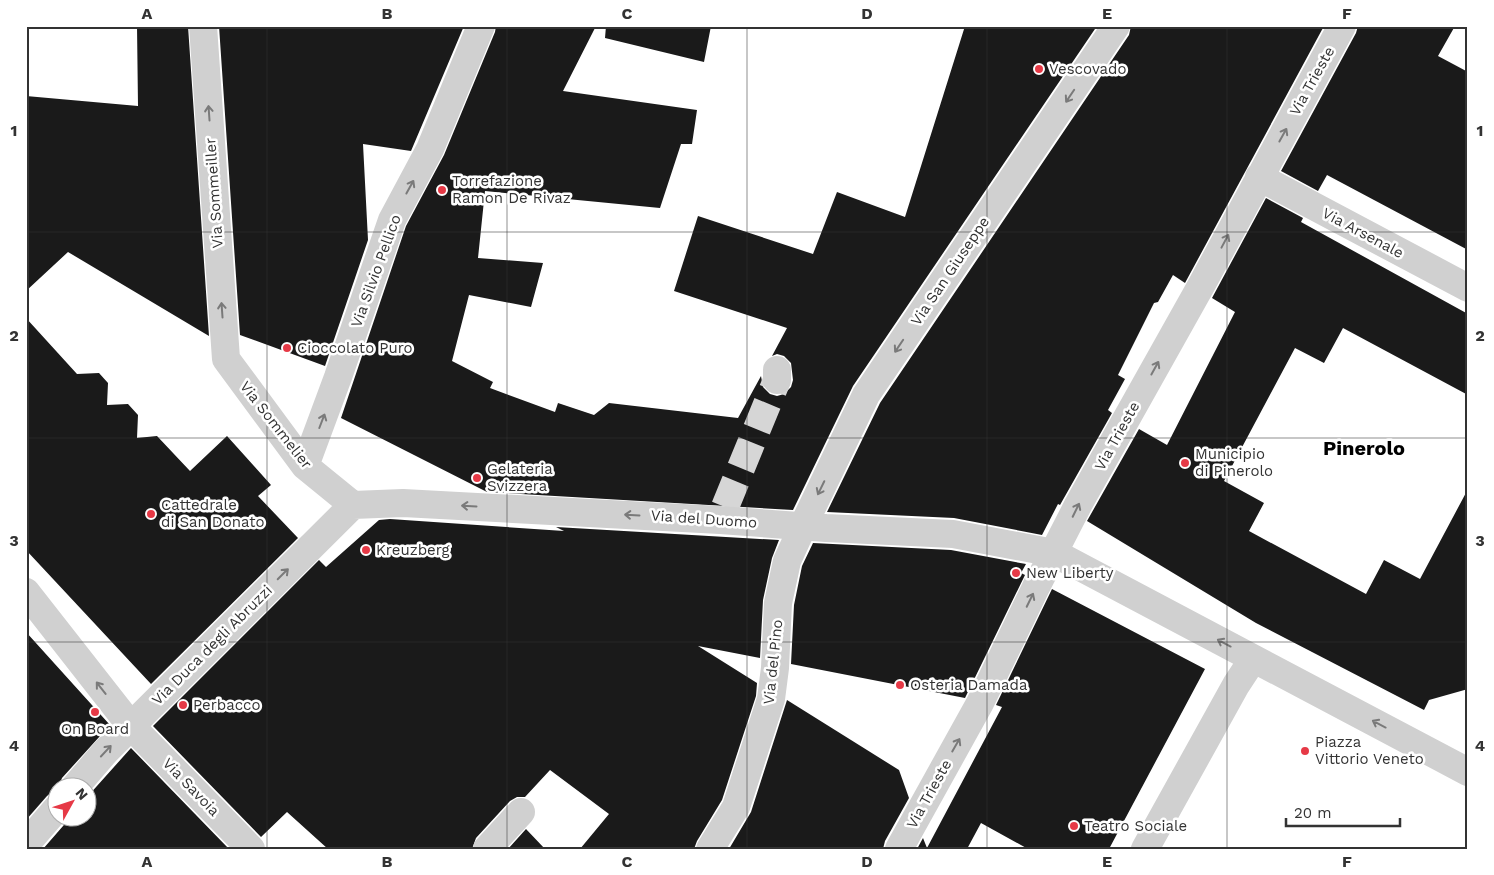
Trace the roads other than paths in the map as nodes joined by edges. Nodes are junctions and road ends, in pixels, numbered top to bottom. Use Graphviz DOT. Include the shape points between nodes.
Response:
graph roads {
  1 [pos="203,26"];
  2 [pos="482,26"];
  3 [pos="1116,26"];
  4 [pos="1342,26"];
  5 [pos="1259,178"];
  6 [pos="1468,288"];
  7 [pos="226,359"];
  8 [pos="305,466"];
  9 [pos="352,505"];
  10 [pos="802,526"];
  11 [pos="1054,553"];
  12 [pos="26,592"];
  13 [pos="1252,659"];
  14 [pos="131,726"];
  15 [pos="1468,772"];
  16 [pos="83,778"];
  17 [pos="522,812"];
  18 [pos="48,819"];
  19 [pos="26,844"];
  20 [pos="251,849"];
  21 [pos="487,849"];
  22 [pos="710,849"];
  23 [pos="899,849"];
  24 [pos="1145,849"];
  7 -- 1 [label="street, Via Sommeiller, one-way"];
  8 -- 2 [label="street, Via Silvio Pellico, one-way" via="392,220 430,149"];
  3 -- 10 [label="street, Via San Giuseppe, one-way" via="866,395"];
  5 -- 4 [label="street, Via Trieste, one-way"];
  5 -- 6 [label="street, Via Arsenale"];
  11 -- 5 [label="street, Via Trieste, one-way"];
  7 -- 8 [label="street, Via Sommelier"];
  8 -- 9 [label="street, Via Sommelier"];
  10 -- 9 [label="street, Via del Duomo, one-way" via="722,513 403,503"];
  14 -- 9 [label="street, Via Duca degli Abruzzi, one-way"];
  10 -- 11 [label="street, Via del Duomo" via="953,534"];
  10 -- 22 [label="street, Via del Pino" via="787,561 778,603 772,699 736,806"];
  13 -- 11 [label="street, one-way"];
  23 -- 11 [label="street, Via Trieste, one-way" via="980,703"];
  14 -- 12 [label="street, Via Savoia, one-way"];
  15 -- 13 [label="street, one-way"];
  13 -- 24 [label="street"];
  16 -- 14 [label="street, Via Duca degli Abruzzi, one-way"];
  14 -- 20 [label="street, Via Savoia"];
  17 -- 21 [label="street"];
  18 -- 19 [label="street"];
}
